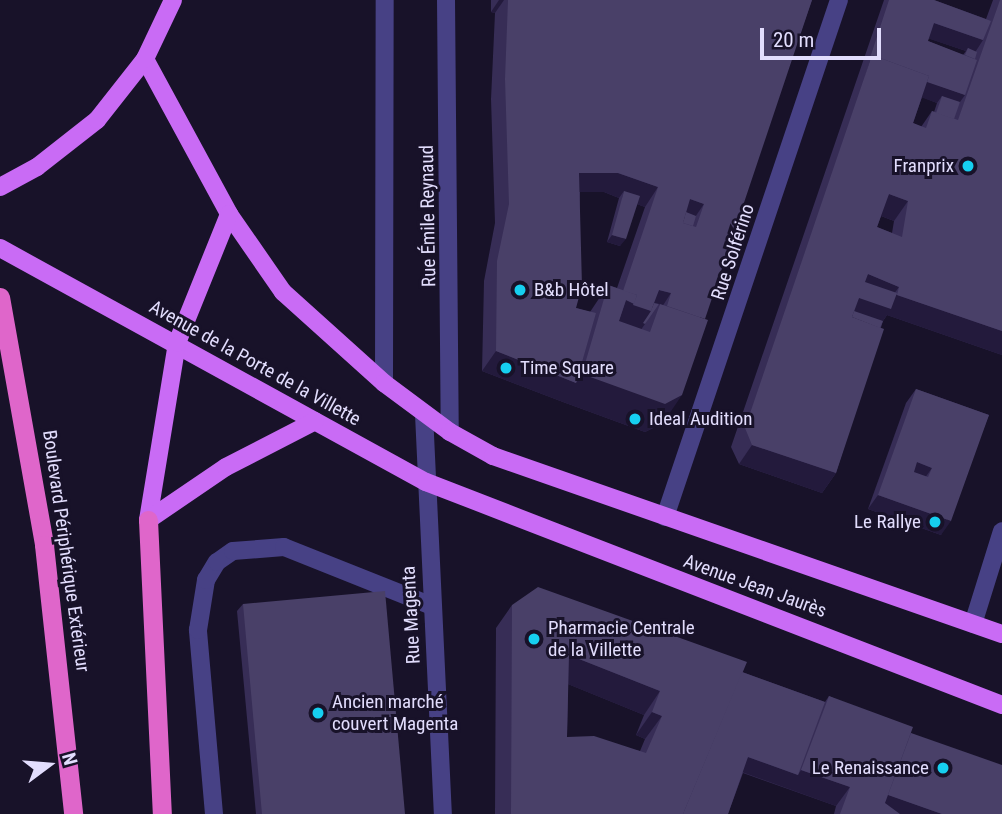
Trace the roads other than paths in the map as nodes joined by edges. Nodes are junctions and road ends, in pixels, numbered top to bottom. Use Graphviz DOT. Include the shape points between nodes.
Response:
graph roads {
  1 [pos="173,0"];
  2 [pos="385,0"];
  3 [pos="446,0"];
  4 [pos="839,0"];
  5 [pos="145,59"];
  6 [pos="0,187"];
  7 [pos="229,214"];
  8 [pos="0,248"];
  9 [pos="0,297"];
  10 [pos="177,343"];
  11 [pos="384,383"];
  12 [pos="424,414"];
  13 [pos="315,421"];
  14 [pos="450,432"];
  15 [pos="426,482"];
  16 [pos="492,510"];
  17 [pos="665,516"];
  18 [pos="148,520"];
  19 [pos="1002,531"];
  20 [pos="432,606"];
  21 [pos="973,624"];
  22 [pos="1002,634"];
  23 [pos="1002,705"];
  24 [pos="73,814"];
  25 [pos="162,814"];
  26 [pos="214,814"];
  27 [pos="443,814"];
  1 -- 5 [label="main road"];
  2 -- 11 [label="street"];
  3 -- 14 [label="street, Rue Émile Reynaud"];
  4 -- 17 [label="street, Rue Solférino"];
  5 -- 6 [label="main road" via="123,91 69,145"];
  5 -- 7 [label="main road"];
  7 -- 10 [label="main road"];
  7 -- 11 [label="main road" via="297,309"];
  8 -- 10 [label="main road, Avenue de la Porte de la Villette"];
  9 -- 24 [label="highway, Boulevard Périphérique Extérieur, bridge" via="44,545"];
  10 -- 13 [label="main road, Avenue de la Porte de la Villette"];
  10 -- 18 [label="main road"];
  11 -- 12 [label="main road"];
  12 -- 14 [label="main road"];
  12 -- 15 [label="street, Rue Magenta"];
  13 -- 15 [label="main road, Avenue de la Porte de la Villette"];
  13 -- 18 [label="main road" via="226,467"];
  14 -- 17 [label="main road, Avenue Jean Jaurès" via="493,456"];
  15 -- 16 [label="main road, Avenue de la Porte de la Villette"];
  15 -- 20 [label="street, Rue Magenta"];
  16 -- 23 [label="main road, Avenue Jean Jaurès" via="787,618"];
  17 -- 21 [label="main road, Avenue Jean Jaurès"];
  18 -- 25 [label="highway"];
  19 -- 21 [label="street"];
  20 -- 26 [label="street" via="284,547 233,551 217,562 206,580 198,630"];
  20 -- 27 [label="street, Rue Magenta"];
  21 -- 22 [label="main road, Avenue Jean Jaurès"];
}
